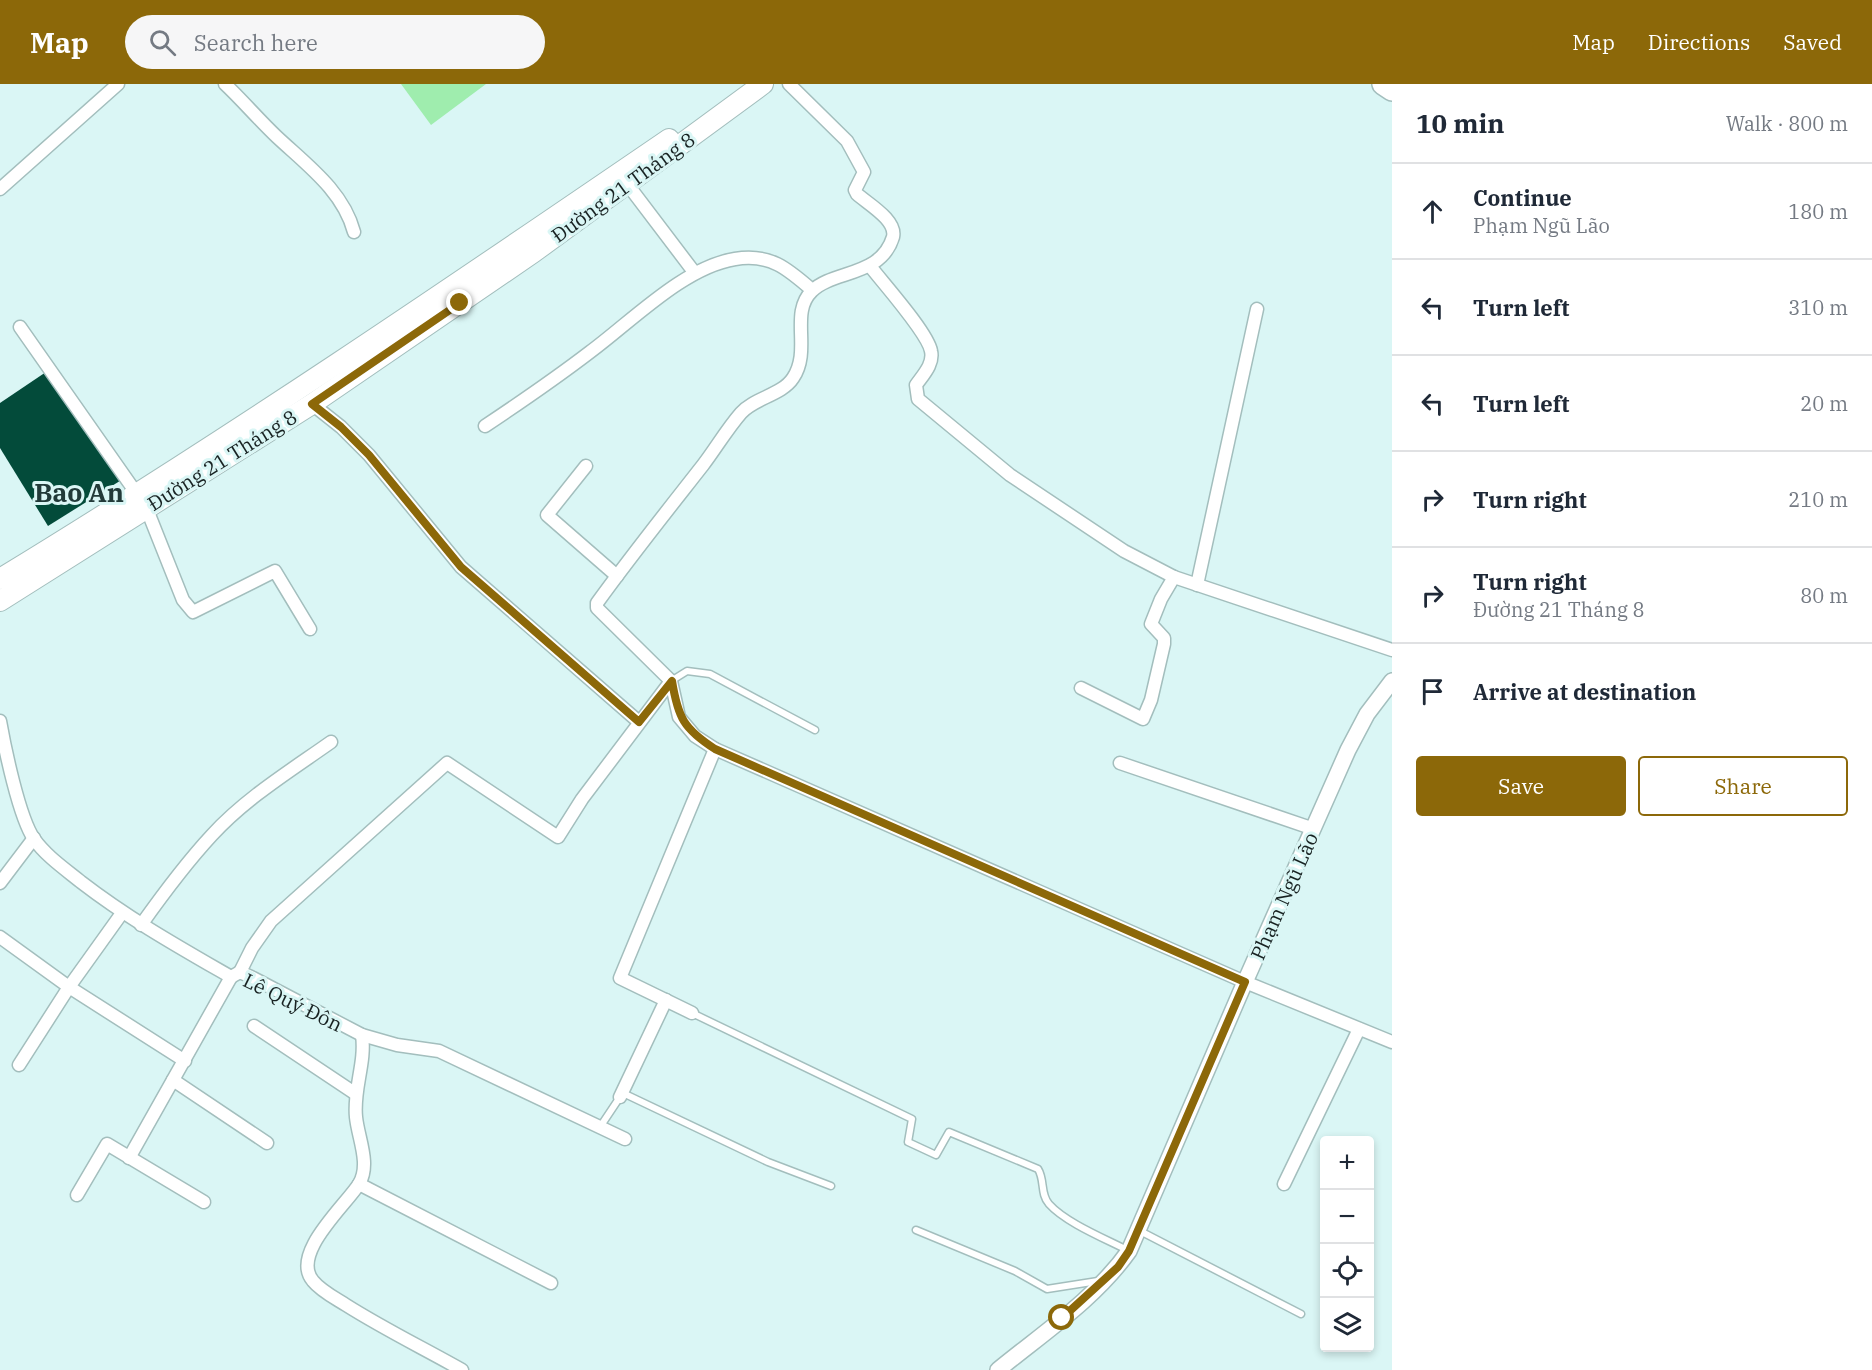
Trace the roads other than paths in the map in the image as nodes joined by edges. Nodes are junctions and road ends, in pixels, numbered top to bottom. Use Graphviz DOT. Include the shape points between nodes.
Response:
graph roads {
  1 [pos="118,84"];
  2 [pos="225,84"];
  3 [pos="740,84"];
  4 [pos="763,84"];
  5 [pos="789,84"];
  6 [pos="1383,84"];
  7 [pos="1392,90"];
  8 [pos="628,185"];
  9 [pos="0,189"];
  10 [pos="354,232"];
  11 [pos="870,266"];
  12 [pos="694,272"];
  13 [pos="812,290"];
  14 [pos="1257,309"];
  15 [pos="20,327"];
  16 [pos="312,404"];
  17 [pos="485,426"];
  18 [pos="586,466"];
  19 [pos="142,501"];
  20 [pos="617,576"];
  21 [pos="1174,577"];
  22 [pos="0,579"];
  23 [pos="1197,585"];
  24 [pos="0,601"];
  25 [pos="310,629"];
  26 [pos="1392,650"];
  27 [pos="672,681"];
  28 [pos="1392,681"];
  29 [pos="1082,688"];
  30 [pos="0,721"];
  31 [pos="639,722"];
  32 [pos="815,730"];
  33 [pos="331,742"];
  34 [pos="715,749"];
  35 [pos="1120,763"];
  36 [pos="1314,829"];
  37 [pos="34,838"];
  38 [pos="1,879"];
  39 [pos="122,913"];
  40 [pos="141,925"];
  41 [pos="0,937"];
  42 [pos="236,975"];
  43 [pos="1245,982"];
  44 [pos="69,987"];
  45 [pos="666,1000"];
  46 [pos="692,1012"];
  47 [pos="254,1026"];
  48 [pos="1359,1029"];
  49 [pos="362,1035"];
  50 [pos="1392,1042"];
  51 [pos="185,1061"];
  52 [pos="19,1065"];
  53 [pos="173,1080"];
  54 [pos="356,1094"];
  55 [pos="620,1097"];
  56 [pos="600,1127"];
  57 [pos="625,1139"];
  58 [pos="267,1143"];
  59 [pos="129,1158"];
  60 [pos="359,1184"];
  61 [pos="1284,1184"];
  62 [pos="831,1186"];
  63 [pos="77,1195"];
  64 [pos="204,1202"];
  65 [pos="916,1230"];
  66 [pos="1140,1231"];
  67 [pos="1129,1251"];
  68 [pos="1104,1280"];
  69 [pos="551,1283"];
  70 [pos="1301,1314"];
  71 [pos="462,1370"];
  72 [pos="998,1370"];
  1 -- 9 [label="street"];
  2 -- 10 [label="street" via="315,170 349,213"];
  3 -- 19 [label="main road, Đường 21 Tháng 8" via="681,130"];
  4 -- 8 [label="main road, Đường 21 Tháng 8"];
  5 -- 11 [label="street" via="848,141 864,172 856,194 894,229 889,246"];
  6 -- 7 [label="highway"];
  8 -- 12 [label="street"];
  8 -- 16 [label="main road, Đường 21 Tháng 8"];
  11 -- 13 [label="street"];
  11 -- 21 [label="street" via="931,350 928,367 916,385 918,399 1010,475 1124,551"];
  12 -- 13 [label="street" via="737,258 759,259 784,266"];
  12 -- 17 [label="street" via="558,377"];
  13 -- 20 [label="street" via="800,320 804,346 790,382 741,412"];
  14 -- 23 [label="street"];
  15 -- 19 [label="street"];
  16 -- 19 [label="main road, Đường 21 Tháng 8"];
  16 -- 31 [label="street" via="369,455 461,567"];
  18 -- 20 [label="street" via="548,515"];
  19 -- 22 [label="main road, Đường 21 Tháng 8"];
  19 -- 24 [label="main road, Đường 21 Tháng 8"];
  19 -- 25 [label="street" via="183,600 193,612 275,571"];
  20 -- 27 [label="street" via="597,608"];
  21 -- 23 [label="street"];
  21 -- 29 [label="street" via="1151,624 1164,644 1143,719"];
  23 -- 26 [label="street"];
  27 -- 31 [label="street"];
  27 -- 32 [label="lane" via="687,671 710,674"];
  27 -- 34 [label="street" via="679,717 695,736"];
  28 -- 36 [label="street, Phạm Ngũ Lão" via="1356,733"];
  30 -- 37 [label="street, Lê Quý Đôn" via="21,811"];
  31 -- 42 [label="street" via="558,837 447,763 271,921"];
  33 -- 40 [label="street" via="277,780 212,835"];
  34 -- 43 [label="street"];
  34 -- 45 [label="street" via="620,978"];
  35 -- 36 [label="street"];
  36 -- 43 [label="street, Phạm Ngũ Lão"];
  37 -- 38 [label="street"];
  37 -- 39 [label="street, Lê Quý Đôn" via="60,865"];
  39 -- 40 [label="street, Lê Quý Đôn"];
  39 -- 44 [label="street"];
  40 -- 42 [label="street, Lê Quý Đôn"];
  41 -- 44 [label="street"];
  42 -- 49 [label="street, Lê Quý Đôn"];
  42 -- 51 [label="street"];
  43 -- 48 [label="street"];
  43 -- 66 [label="street, Phạm Ngũ Lão"];
  44 -- 51 [label="street"];
  44 -- 52 [label="street"];
  45 -- 46 [label="street"];
  45 -- 55 [label="street"];
  46 -- 67 [label="lane" via="912,1119 908,1142 936,1155 949,1132 1038,1169 1048,1204"];
  47 -- 54 [label="street"];
  48 -- 50 [label="street"];
  48 -- 61 [label="street"];
  49 -- 54 [label="street" via="364,1048"];
  49 -- 56 [label="street, Lê Quý Đôn" via="398,1046 439,1051"];
  51 -- 53 [label="street"];
  53 -- 58 [label="street"];
  53 -- 59 [label="street"];
  54 -- 60 [label="street" via="363,1151"];
  55 -- 56 [label="lane"];
  55 -- 62 [label="lane" via="625,1094 637,1099 768,1162"];
  56 -- 57 [label="street, Lê Quý Đôn"];
  59 -- 63 [label="street" via="107,1144"];
  59 -- 64 [label="street"];
  60 -- 69 [label="street"];
  60 -- 71 [label="street" via="307,1258 307,1270 313,1281 383,1329"];
  65 -- 68 [label="lane" via="1015,1271 1047,1289"];
  66 -- 67 [label="street, Phạm Ngũ Lão"];
  66 -- 70 [label="lane"];
  67 -- 68 [label="street, Phạm Ngũ Lão"];
  68 -- 72 [label="street, Phạm Ngũ Lão"];
}
